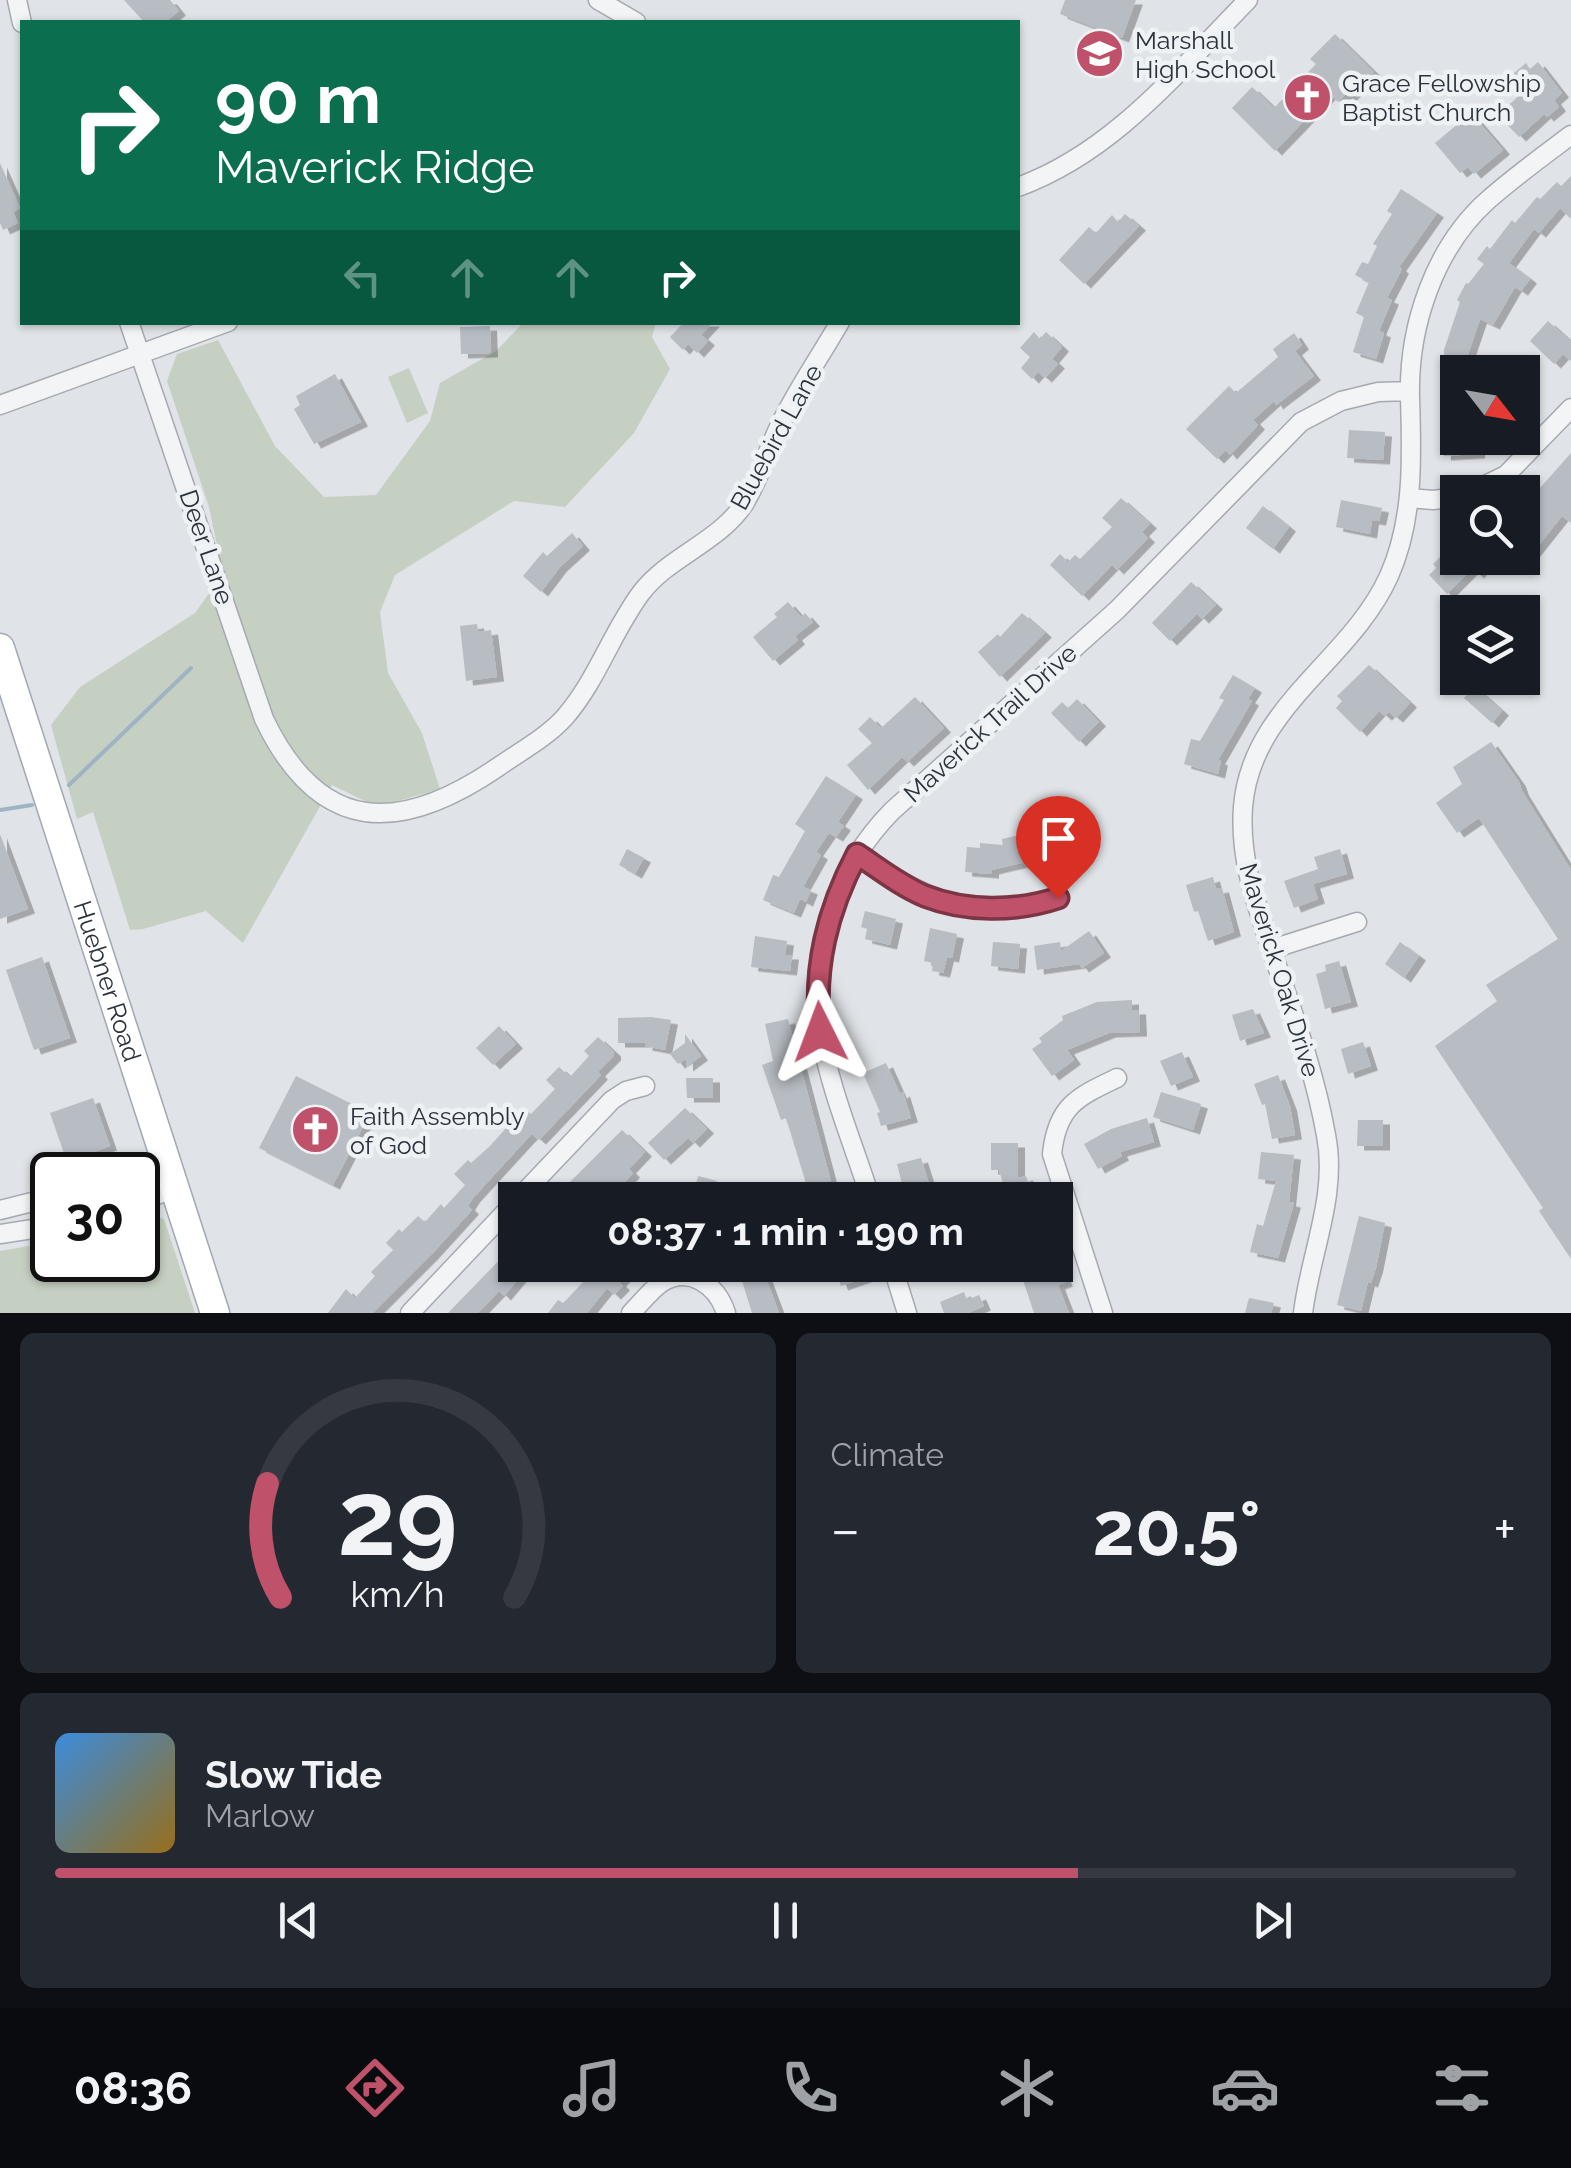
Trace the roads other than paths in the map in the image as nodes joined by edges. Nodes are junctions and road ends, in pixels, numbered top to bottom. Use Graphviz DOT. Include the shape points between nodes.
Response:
graph roads {
  1 [pos="598,0"];
  2 [pos="1248,0"];
  3 [pos="633,20"];
  4 [pos="1571,135"];
  5 [pos="1020,186"];
  6 [pos="130,325"];
  7 [pos="220,325"];
  8 [pos="838,325"];
  9 [pos="141,353"];
  10 [pos="1410,391"];
  11 [pos="0,405"];
  12 [pos="1571,408"];
  13 [pos="1506,475"];
  14 [pos="1408,498"];
  15 [pos="1440,499"];
  16 [pos="0,648"];
  17 [pos="292,768"];
  18 [pos="857,854"];
  19 [pos="1058,898"];
  20 [pos="1358,922"];
  21 [pos="1272,949"];
  22 [pos="1117,1078"];
  23 [pos="645,1086"];
  24 [pos="165,1157"];
  25 [pos="160,1159"];
  26 [pos="534,1182"];
  27 [pos="865,1182"];
  28 [pos="175,1190"];
  29 [pos="160,1194"];
  30 [pos="30,1202"];
  31 [pos="0,1210"];
  32 [pos="498,1220"];
  33 [pos="30,1229"];
  34 [pos="0,1234"];
  35 [pos="898,1282"];
  36 [pos="215,1313"];
  37 [pos="410,1313"];
  38 [pos="631,1313"];
  39 [pos="726,1313"];
  40 [pos="908,1313"];
  41 [pos="1103,1313"];
  42 [pos="1303,1313"];
  1 -- 3 [label="street"];
  2 -- 5 [label="street" via="1134,117 1094,149"];
  4 -- 10 [label="street, Maverick Oak Drive" via="1486,201 1443,259 1418,320"];
  6 -- 9 [label="street, Deer Lane"];
  7 -- 9 [label="street"];
  8 -- 17 [label="street, Bluebird Lane" via="743,505 643,590 584,691 544,735 462,792 387,815 339,804"];
  9 -- 11 [label="street"];
  9 -- 17 [label="street, Deer Lane" via="264,718"];
  10 -- 14 [label="street, Maverick Oak Drive"];
  10 -- 18 [label="street, Maverick Trail Drive" via="1352,398 1302,422 1118,610 892,811"];
  12 -- 13 [label="street"];
  14 -- 15 [label="street"];
  14 -- 21 [label="street, Maverick Oak Drive" via="1400,546 1373,606 1288,702 1250,772 1243,805 1245,862"];
  16 -- 24 [label="main road, Huebner Road"];
  18 -- 19 [label="street" via="944,902 995,908"];
  18 -- 27 [label="street, Maverick Trail Drive" via="826,927 818,1008 826,1059"];
  20 -- 21 [label="street"];
  21 -- 42 [label="street, Maverick Oak Drive" via="1327,1138 1325,1210"];
  22 -- 41 [label="street" via="1069,1104 1052,1154"];
  23 -- 26 [label="street" via="612,1100"];
  24 -- 25 [label="street"];
  24 -- 28 [label="main road, Huebner Road"];
  28 -- 29 [label="street"];
  28 -- 36 [label="main road, Huebner Road"];
  30 -- 31 [label="street"];
  32 -- 37 [label="street"];
  33 -- 34 [label="street"];
  35 -- 40 [label="street"];
  38 -- 39 [label="street" via="663,1282 690,1277 717,1292"];
}
